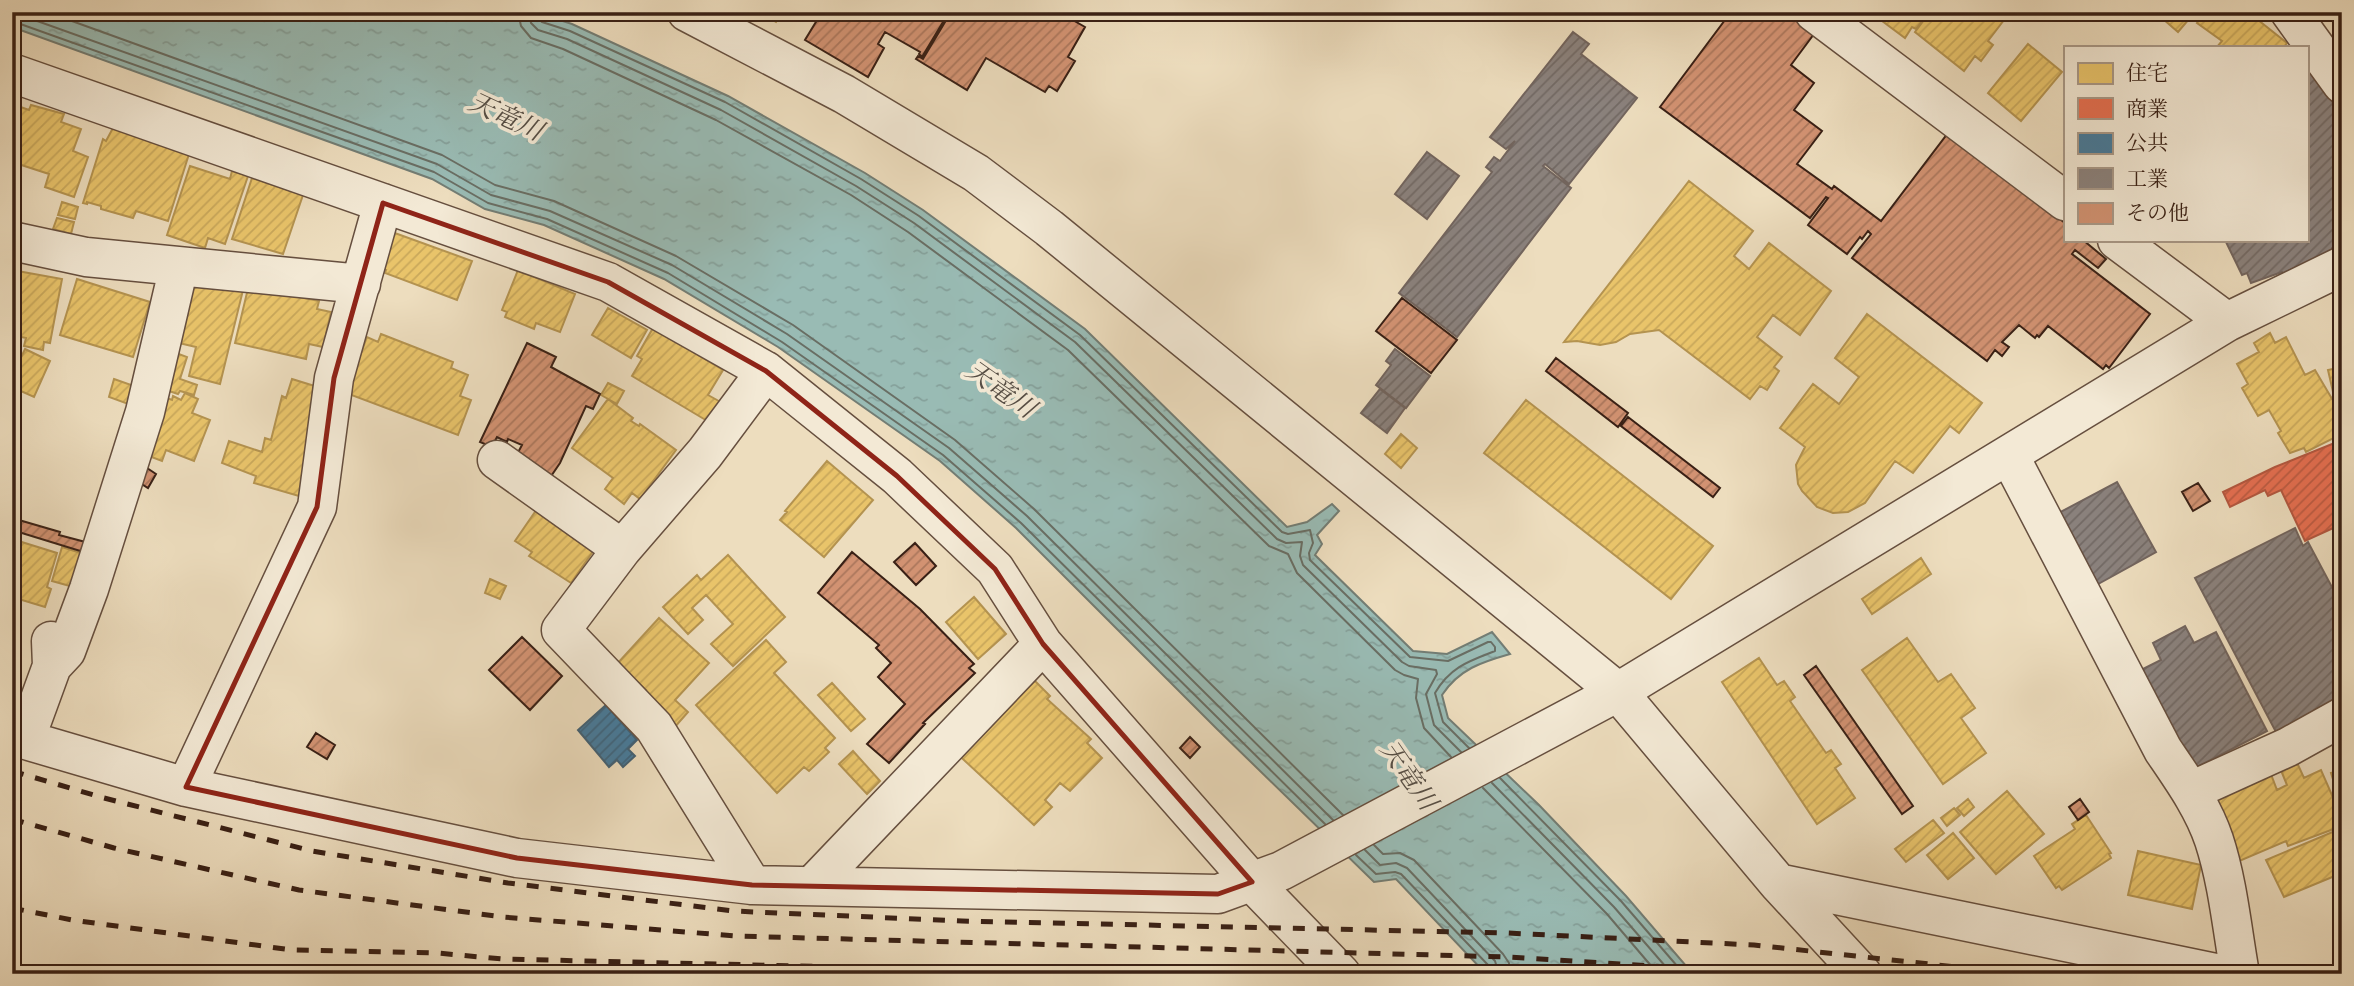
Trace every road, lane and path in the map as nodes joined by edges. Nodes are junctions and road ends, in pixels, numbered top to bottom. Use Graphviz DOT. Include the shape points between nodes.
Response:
graph roads {
  1 [pos="687,12"];
  2 [pos="2290,12"];
  3 [pos="1839,19"];
  4 [pos="2329,45"];
  5 [pos="12,73"];
  6 [pos="2342,84"];
  7 [pos="2064,200"];
  8 [pos="383,203"];
  9 [pos="12,241"];
  10 [pos="2121,242"];
  11 [pos="178,266"];
  12 [pos="2342,266"];
  13 [pos="361,284"];
  14 [pos="2227,322"];
  15 [pos="766,370"];
  16 [pos="2009,455"];
  17 [pos="497,460"];
  18 [pos="622,549"];
  19 [pos="1043,643"];
  20 [pos="1618,692"];
  21 [pos="2342,717"];
  22 [pos="19,738"];
  23 [pos="186,787"];
  24 [pos="2191,791"];
  25 [pos="1266,876"];
  26 [pos="1778,883"];
  27 [pos="752,885"];
  28 [pos="813,885"];
  29 [pos="1341,974"];
  30 [pos="1862,974"];
  31 [pos="2221,974"];
  32 [pos="2240,974"];
  1 -- 20 [label="street" via="844,94 976,173"];
  2 -- 4 [label="street"];
  3 -- 7 [label="street"];
  4 -- 6 [label="street"];
  5 -- 8 [label="street"];
  8 -- 13 [label="street"];
  8 -- 15 [label="street" via="608,282"];
  9 -- 11 [label="street" via="86,257"];
  10 -- 14 [label="street"];
  11 -- 13 [label="street"];
  11 -- 22 [label="street" via="145,412 93,577 66,651 52,651"];
  12 -- 14 [label="street"];
  13 -- 23 [label="street" via="334,378 317,507"];
  14 -- 16 [label="street"];
  15 -- 18 [label="street" via="705,453"];
  15 -- 19 [label="street" via="897,476 995,569"];
  16 -- 20 [label="street"];
  16 -- 24 [label="street" via="2163,750"];
  17 -- 18 [label="street"];
  18 -- 27 [label="street" via="561,630 654,727"];
  19 -- 25 [label="street"];
  19 -- 28 [label="street"];
  20 -- 25 [label="street"];
  20 -- 26 [label="street"];
  21 -- 24 [label="street"];
  22 -- 23 [label="street"];
  23 -- 27 [label="street" via="517,858"];
  24 -- 32 [label="street" via="2213,838"];
  25 -- 28 [label="street" via="1218,894"];
  25 -- 29 [label="street"];
  26 -- 30 [label="street"];
  26 -- 31 [label="street"];
  27 -- 28 [label="street"];
}
